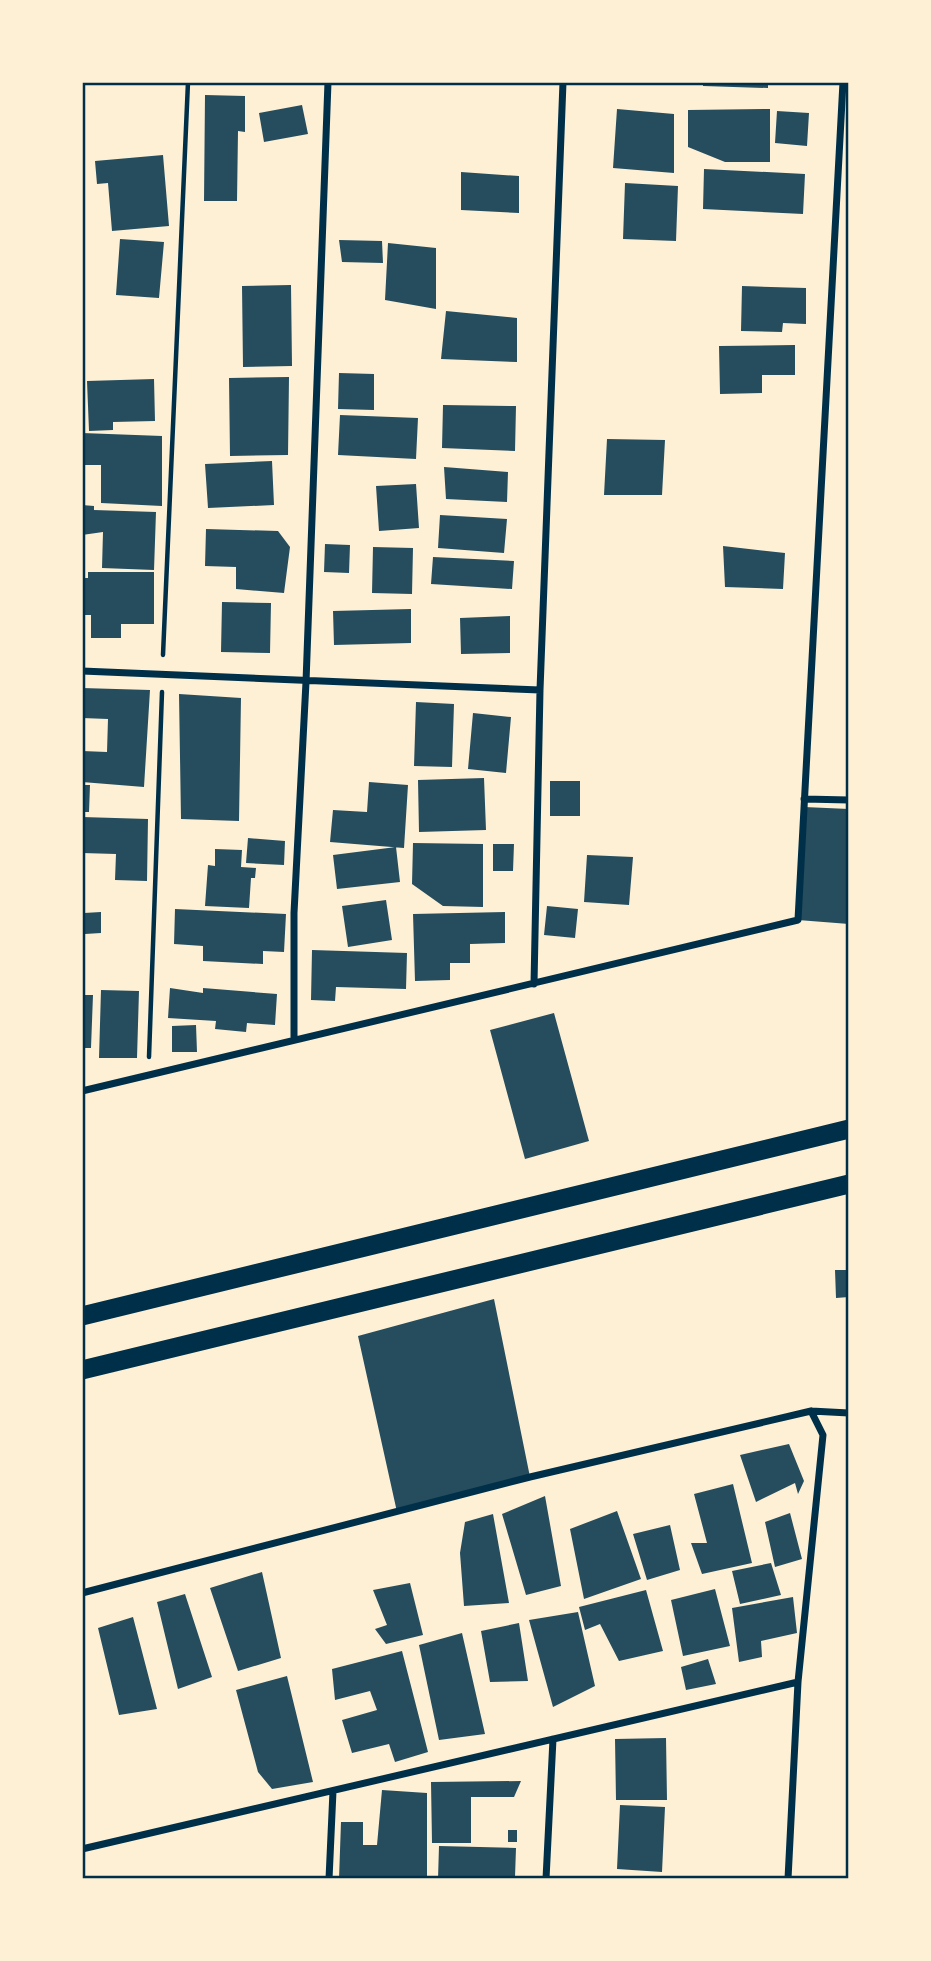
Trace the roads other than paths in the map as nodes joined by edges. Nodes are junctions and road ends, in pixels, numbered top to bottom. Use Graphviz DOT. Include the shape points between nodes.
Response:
graph roads {
  1 [pos="328,82"];
  2 [pos="563,82"];
  3 [pos="843,82"];
  4 [pos="82,671"];
  5 [pos="306,682"];
  6 [pos="540,690"];
  7 [pos="804,799"];
  8 [pos="849,800"];
  9 [pos="534,984"];
  10 [pos="294,1039"];
  11 [pos="82,1091"];
  12 [pos="849,1129"];
  13 [pos="849,1184"];
  14 [pos="82,1316"];
  15 [pos="82,1370"];
  16 [pos="811,1411"];
  17 [pos="849,1413"];
  18 [pos="82,1593"];
  19 [pos="798,1682"];
  20 [pos="553,1739"];
  21 [pos="332,1791"];
  22 [pos="82,1849"];
  23 [pos="328,1879"];
  24 [pos="546,1879"];
  25 [pos="788,1879"];
  1 -- 5 [label="street"];
  2 -- 6 [label="street"];
  3 -- 7 [label="street"];
  4 -- 5 [label="street"];
  5 -- 6 [label="street"];
  5 -- 10 [label="street" via="294,914"];
  6 -- 9 [label="street"];
  7 -- 8 [label="street"];
  7 -- 9 [label="street" via="798,920"];
  9 -- 10 [label="street"];
  10 -- 11 [label="street"];
  12 -- 14 [label="highway"];
  13 -- 15 [label="highway"];
  16 -- 17 [label="street"];
  16 -- 18 [label="street" via="530,1477"];
  16 -- 19 [label="street" via="823,1435"];
  19 -- 20 [label="street"];
  19 -- 25 [label="street"];
  20 -- 21 [label="street"];
  20 -- 24 [label="street"];
  21 -- 22 [label="street"];
  21 -- 23 [label="street"];
}
